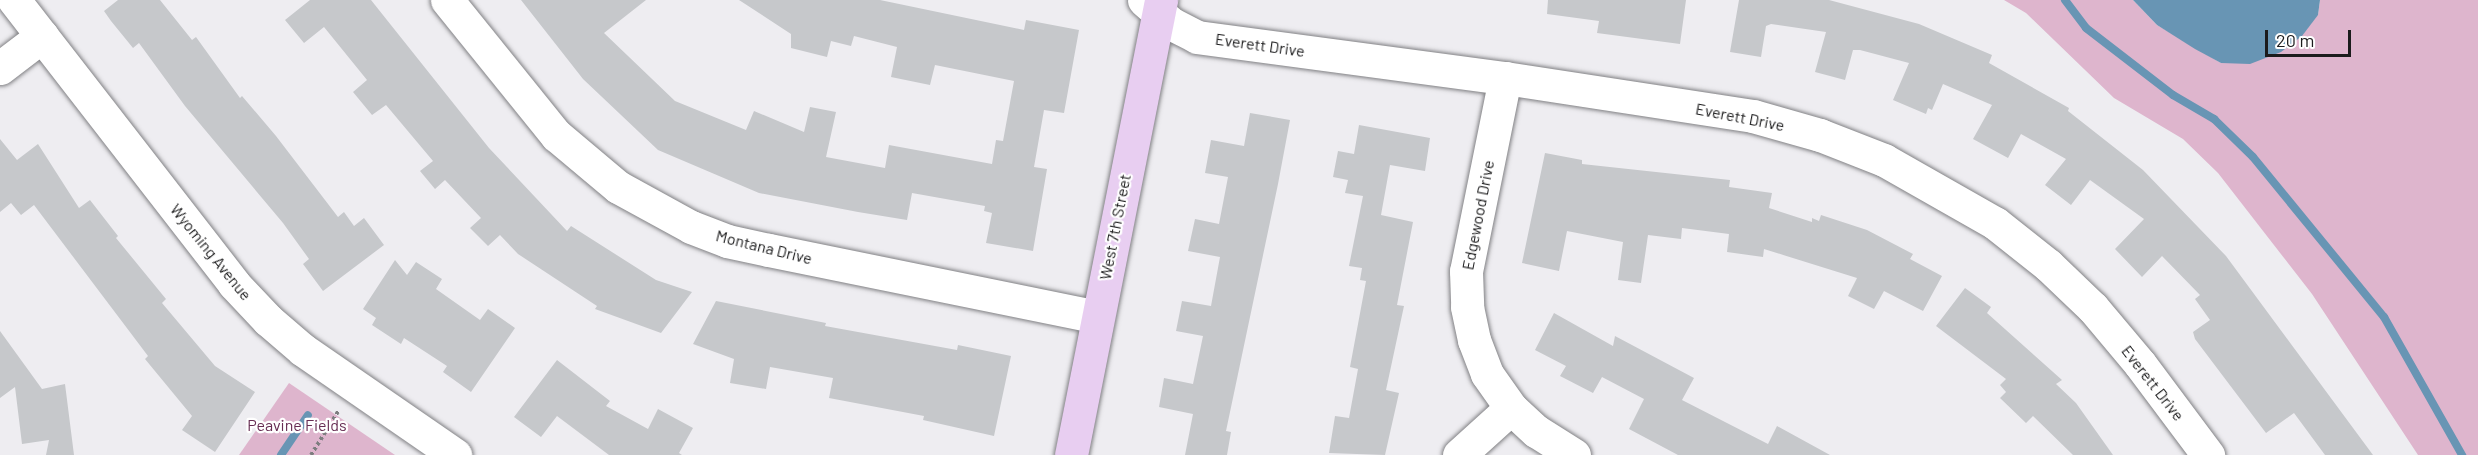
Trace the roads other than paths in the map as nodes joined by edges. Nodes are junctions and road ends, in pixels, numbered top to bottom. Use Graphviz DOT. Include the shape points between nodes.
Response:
graph roads {
  1 [pos="447,0"];
  2 [pos="19,2"];
  3 [pos="1154,4"];
  4 [pos="42,36"];
  5 [pos="0,68"];
  6 [pos="1504,78"];
  7 [pos="1097,316"];
  8 [pos="1511,408"];
  9 [pos="455,455"];
  10 [pos="1071,455"];
  11 [pos="1459,455"];
  12 [pos="1574,455"];
  13 [pos="2208,455"];
  1 -- 7 [label="street, Montana Drive" via="556,135 618,187 691,226 769,250"];
  2 -- 4 [label="street, Wyoming Avenue"];
  3 -- 6 [label="street, Everett Drive" via="1197,37"];
  3 -- 7 [label="main road, West 7th Street"];
  4 -- 5 [label="street"];
  4 -- 9 [label="street, Wyoming Avenue" via="234,284 303,351"];
  6 -- 8 [label="street, Edgewood Drive" via="1466,272 1467,307 1487,374"];
  6 -- 13 [label="street, Everett Drive" via="1753,116 1841,143 1944,190 2048,265 2093,308"];
  7 -- 10 [label="main road, West 7th Street"];
  8 -- 11 [label="street"];
  8 -- 12 [label="street, Edgewood Drive" via="1536,431"];
}
